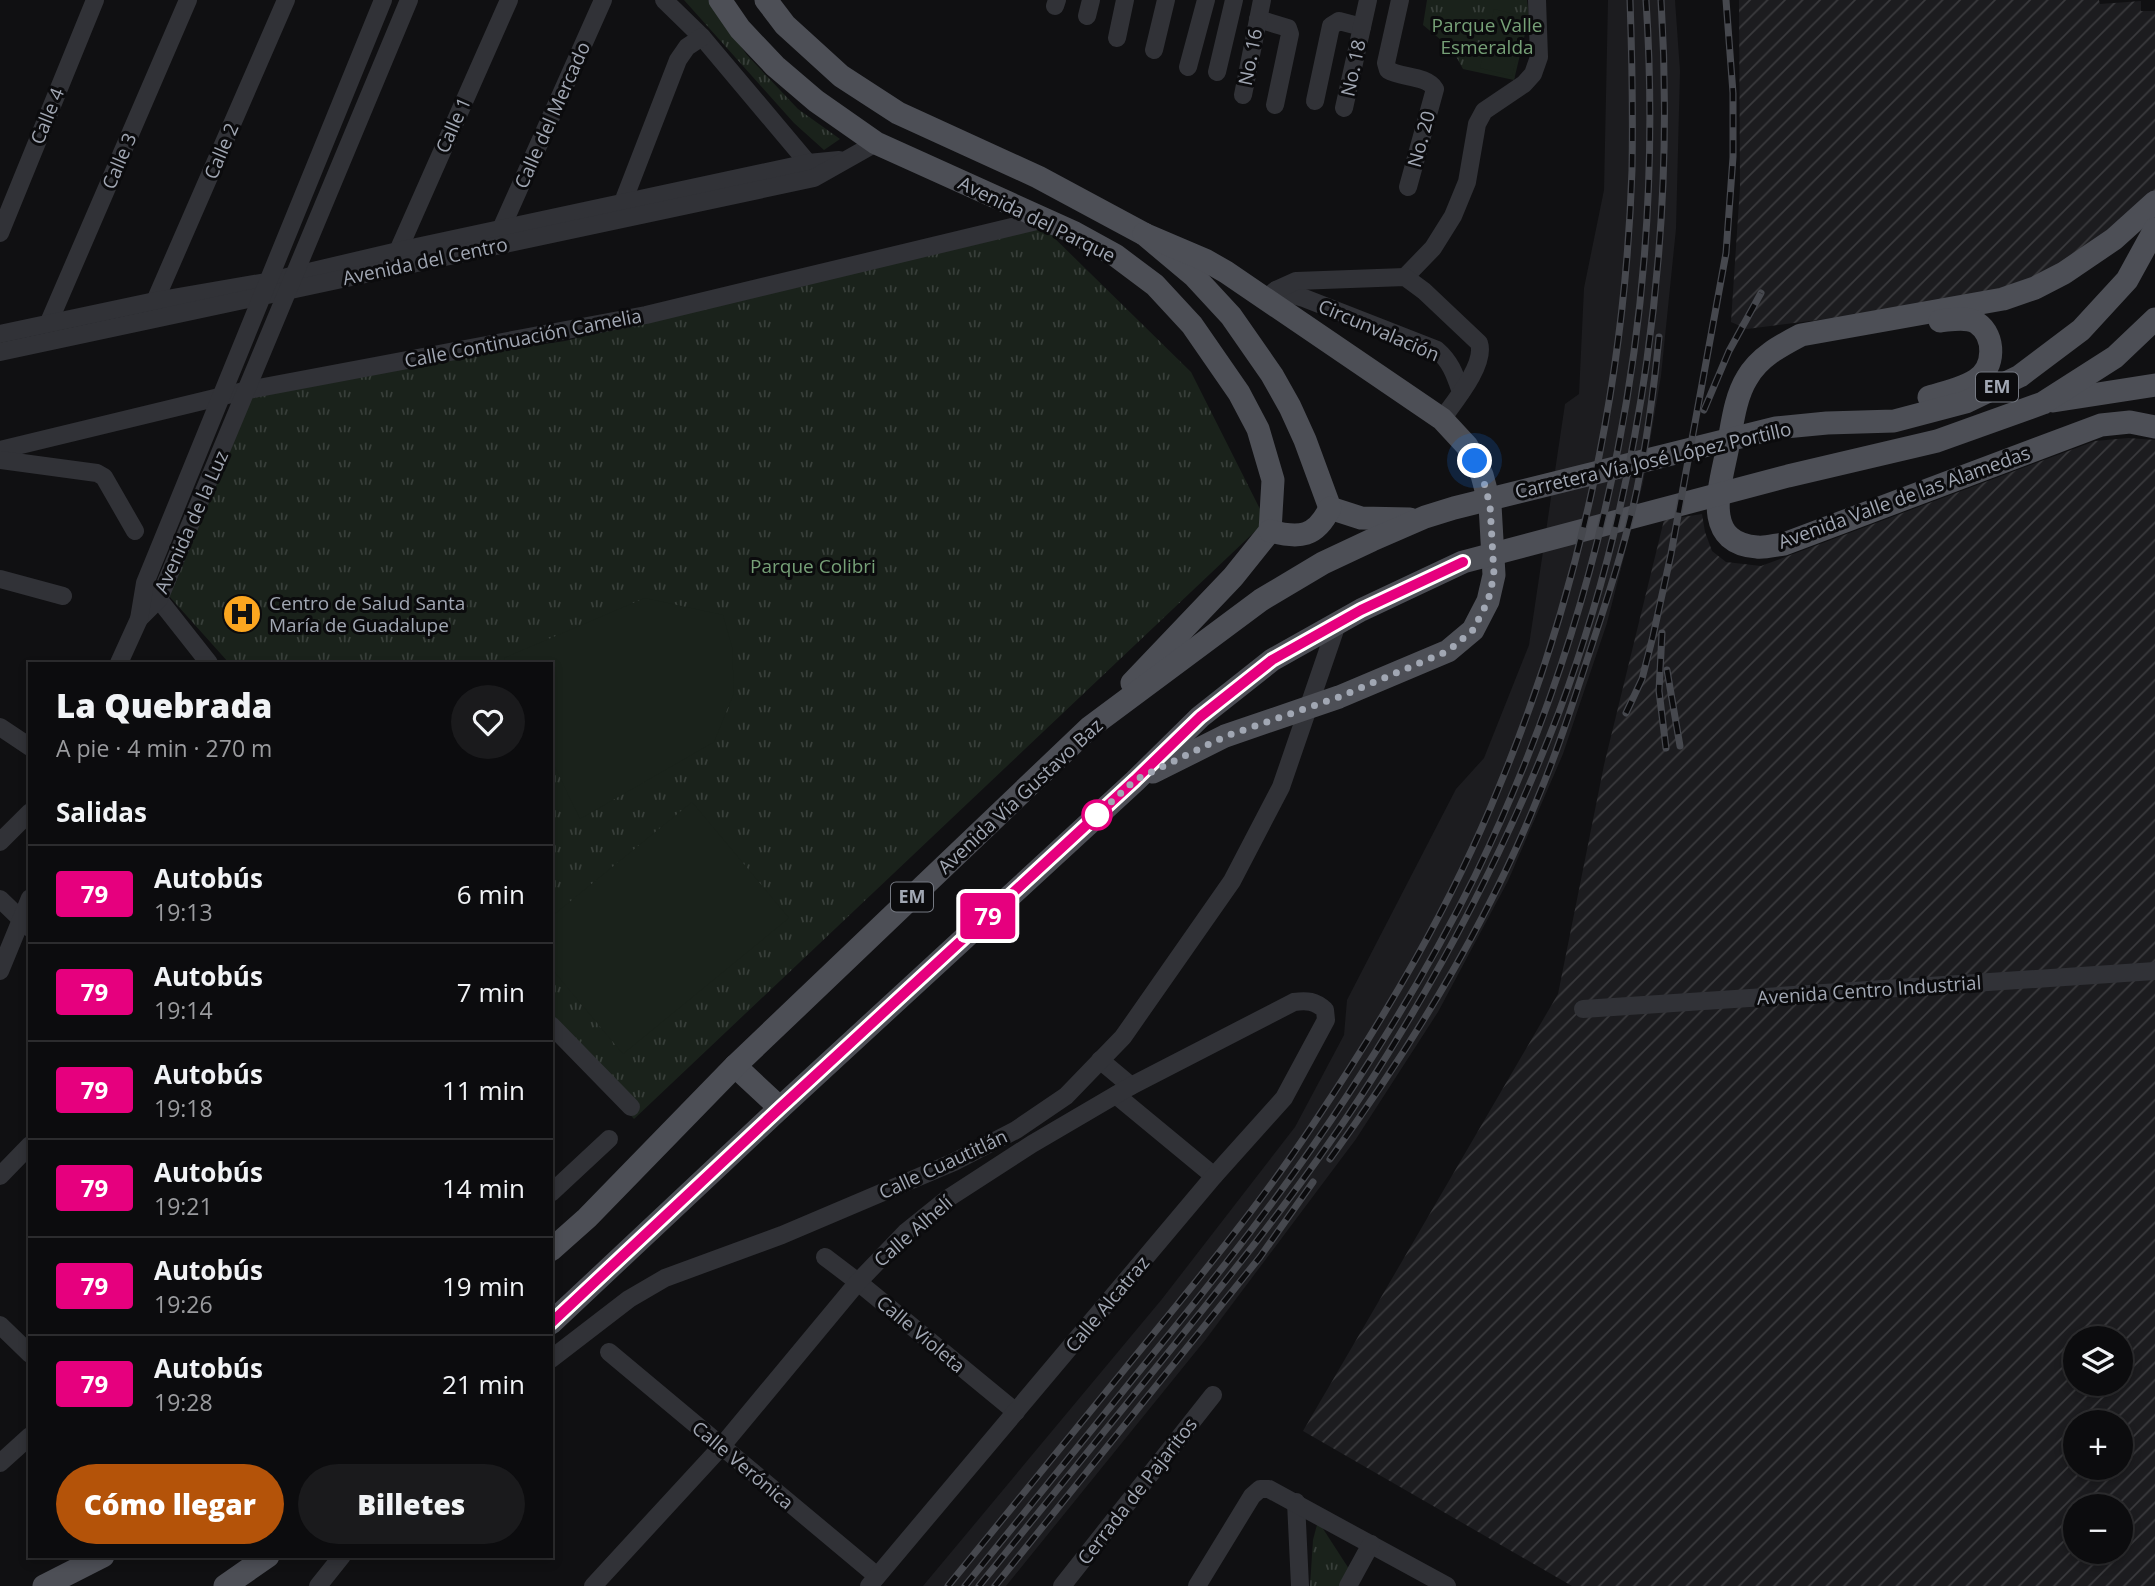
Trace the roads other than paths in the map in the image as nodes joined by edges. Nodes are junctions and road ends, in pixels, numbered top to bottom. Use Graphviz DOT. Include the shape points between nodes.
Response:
graph roads {
  1 [pos="95,0"];
  2 [pos="188,0"];
  3 [pos="286,0"];
  4 [pos="383,0"];
  5 [pos="408,0"];
  6 [pos="509,0"];
  7 [pos="603,0"];
  8 [pos="664,0"];
  9 [pos="720,0"];
  10 [pos="766,0"];
  11 [pos="1125,0"];
  12 [pos="1166,0"];
  13 [pos="1206,0"];
  14 [pos="1233,0"];
  15 [pos="1262,0"];
  16 [pos="1368,0"];
  17 [pos="1399,0"];
  18 [pos="1536,0"];
  19 [pos="1258,19"];
  20 [pos="1362,27"];
  21 [pos="702,37"];
  22 [pos="1117,38"];
  23 [pos="1154,50"];
  24 [pos="1188,67"];
  25 [pos="1217,72"];
  26 [pos="1243,95"];
  27 [pos="1315,101"];
  28 [pos="1275,105"];
  29 [pos="1344,108"];
  30 [pos="876,143"];
  31 [pos="811,170"];
  32 [pos="1408,187"];
  33 [pos="623,202"];
  34 [pos="2155,202"];
  35 [pos="1045,219"];
  36 [pos="501,229"];
  37 [pos="2155,229"];
  38 [pos="0,233"];
  39 [pos="1144,234"];
  40 [pos="398,251"];
  41 [pos="1405,277"];
  42 [pos="290,283"];
  43 [pos="263,289"];
  44 [pos="1270,295"];
  45 [pos="155,302"];
  46 [pos="2155,319"];
  47 [pos="1874,321"];
  48 [pos="49,322"];
  49 [pos="0,334"];
  50 [pos="0,352"];
  51 [pos="2155,385"];
  52 [pos="248,390"];
  53 [pos="1461,392"];
  54 [pos="222,396"];
  55 [pos="2043,403"];
  56 [pos="1442,419"];
  57 [pos="1826,423"];
  58 [pos="2155,427"];
  59 [pos="0,450"];
  60 [pos="0,460"];
  61 [pos="1330,508"];
  62 [pos="1454,508"];
  63 [pos="1420,519"];
  64 [pos="135,531"];
  65 [pos="1270,531"];
  66 [pos="0,579"];
  67 [pos="145,583"];
  68 [pos="63,596"];
  69 [pos="159,599"];
  70 [pos="139,619"];
  71 [pos="1337,624"];
  72 [pos="119,662"];
  73 [pos="208,662"];
  74 [pos="1311,705"];
  75 [pos="0,727"];
  76 [pos="1089,728"];
  77 [pos="28,746"];
  78 [pos="1135,780"];
  79 [pos="28,813"];
  80 [pos="0,842"];
  81 [pos="0,899"];
  82 [pos="25,923"];
  83 [pos="0,971"];
  84 [pos="2155,971"];
  85 [pos="1583,1009"];
  86 [pos="1325,1010"];
  87 [pos="553,1027"];
  88 [pos="1100,1060"];
  89 [pos="735,1066"];
  90 [pos="1124,1090"];
  91 [pos="631,1107"];
  92 [pos="780,1108"];
  93 [pos="609,1139"];
  94 [pos="28,1147"];
  95 [pos="0,1176"];
  96 [pos="1214,1177"];
  97 [pos="553,1191"];
  98 [pos="553,1248"];
  99 [pos="825,1257"];
  100 [pos="858,1282"];
  101 [pos="553,1321"];
  102 [pos="0,1325"];
  103 [pos="28,1352"];
  104 [pos="609,1352"];
  105 [pos="553,1357"];
  106 [pos="1213,1395"];
  107 [pos="1016,1412"];
  108 [pos="28,1438"];
  109 [pos="721,1447"];
  110 [pos="0,1463"];
  111 [pos="1296,1502"];
  112 [pos="1371,1544"];
  113 [pos="99,1558"];
  114 [pos="265,1558"];
  115 [pos="340,1558"];
  116 [pos="873,1581"];
  117 [pos="44,1586"];
  118 [pos="225,1586"];
  119 [pos="317,1586"];
  120 [pos="593,1586"];
  121 [pos="1062,1586"];
  122 [pos="1197,1586"];
  123 [pos="1300,1586"];
  124 [pos="1348,1586"];
  125 [pos="1447,1586"];
  1 -- 38 [label="street, Calle 4"];
  2 -- 48 [label="street, Calle 3"];
  3 -- 45 [label="street, Calle 2"];
  4 -- 43 [label="street, Avenida de la Luz"];
  5 -- 42 [label="street, Avenida de la Luz"];
  6 -- 40 [label="street, Calle 1"];
  7 -- 36 [label="street, Calle del Mercado"];
  8 -- 21 [label="street"];
  9 -- 30 [label="main road, Avenida del Parque" via="775,66"];
  10 -- 39 [label="main road, Avenida del Parque" via="785,25 841,76 898,113 1038,177"];
  11 -- 22 [label="street"];
  12 -- 23 [label="street"];
  13 -- 24 [label="street"];
  14 -- 25 [label="street"];
  15 -- 19 [label="street, No. 16"];
  16 -- 20 [label="street, No. 18"];
  17 -- 32 [label="street, No. 20" via="1388,69 1430,83 1435,89"];
  18 -- 41 [label="street" via="1539,57 1533,74 1484,111 1477,124 1467,182 1453,216 1433,248"];
  19 -- 26 [label="street, No. 16"];
  19 -- 28 [label="street, No. 16" via="1283,25 1290,34"];
  20 -- 27 [label="street, No. 18" via="1339,21 1331,26"];
  20 -- 29 [label="street, No. 18"];
  21 -- 31 [label="street"];
  21 -- 33 [label="street" via="678,60"];
  30 -- 31 [label="street, Avenida del Centro" via="846,160"];
  30 -- 35 [label="main road, Avenida del Parque"];
  31 -- 33 [label="street, Avenida del Centro"];
  31 -- 42 [label="street, Avenida del Centro"];
  33 -- 36 [label="street, Avenida del Centro"];
  34 -- 47 [label="main road, Avenida Valle de las Alamedas" via="2114,239 2035,288 2003,299"];
  35 -- 52 [label="street, Calle Continuación Camelia" via="646,315"];
  35 -- 65 [label="main road, Avenida del Parque" via="1115,255 1155,285 1192,325 1258,429 1273,480"];
  36 -- 40 [label="street, Avenida del Centro"];
  37 -- 57 [label="main road, Carretera Vía José López Portillo / EM" via="2127,280 2081,330 2020,376 1966,402 1894,421"];
  39 -- 44 [label="main road"];
  39 -- 61 [label="main road, Avenida del Parque" via="1194,276 1231,316 1272,375 1300,429"];
  40 -- 42 [label="street, Avenida del Centro"];
  41 -- 44 [label="street, Circunvalación" via="1296,281"];
  41 -- 53 [label="street, Circunvalación" via="1479,343 1481,358"];
  42 -- 43 [label="street, Avenida del Centro"];
  42 -- 52 [label="street, Avenida de la Luz"];
  43 -- 45 [label="street, Avenida del Centro"];
  43 -- 50 [label="street, Avenida del Centro"];
  43 -- 54 [label="street, Avenida de la Luz"];
  44 -- 53 [label="street, Circunvalación" via="1304,298 1437,350 1453,368"];
  44 -- 56 [label="main road"];
  45 -- 48 [label="street, Avenida del Centro"];
  46 -- 55 [label="main road, EM" via="2115,357"];
  47 -- 57 [label="main road" via="1897,326 1961,319 1977,323 1991,348 1990,365 1978,379 1948,392"];
  47 -- 58 [label="main road, Avenida Valle de las Alamedas" via="1801,335 1775,348 1746,379 1716,506 1721,524 1734,541 1757,547 1784,544 2101,425 2130,422"];
  48 -- 49 [label="street, Avenida del Centro"];
  51 -- 55 [label="main road"];
  52 -- 54 [label="street, Calle Continuación Camelia"];
  52 -- 69 [label="street, Avenida de la Luz"];
  53 -- 56 [label="street, Circunvalación"];
  54 -- 59 [label="street, Calle Continuación Camelia"];
  54 -- 67 [label="street, Avenida de la Luz"];
  55 -- 71 [label="main road, EM" via="1937,441 1463,562"];
  56 -- 74 [label="main road" via="1468,446 1490,505 1494,575 1488,601 1473,630 1448,651"];
  57 -- 62 [label="main road, Carretera Vía José López Portillo / EM" via="1776,428"];
  60 -- 64 [label="street" via="97,473 104,477"];
  61 -- 63 [label="main road" via="1361,518"];
  61 -- 65 [label="main road" via="1323,523 1306,535"];
  62 -- 63 [label="main road, Avenida Vía Gustavo Baz / EM"];
  63 -- 76 [label="main road, Avenida Vía Gustavo Baz / EM" via="1323,564 1261,600"];
  65 -- 76 [label="main road"];
  66 -- 68 [label="street"];
  67 -- 69 [label="street"];
  67 -- 70 [label="street, Avenida de la Luz"];
  69 -- 70 [label="street, Avenida de la Luz"];
  69 -- 73 [label="street"];
  70 -- 72 [label="street"];
  71 -- 74 [label="street, Calle Cuautitlán"];
  71 -- 78 [label="main road, EM" via="1272,660 1200,717"];
  74 -- 78 [label="main road" via="1226,736"];
  74 -- 88 [label="street, Calle Cuautitlán" via="1281,787 1232,881 1123,1037"];
  75 -- 77 [label="street"];
  76 -- 89 [label="main road, Avenida Vía Gustavo Baz / EM"];
  78 -- 92 [label="main road, EM"];
  79 -- 80 [label="street"];
  81 -- 82 [label="street"];
  82 -- 83 [label="street"];
  84 -- 85 [label="street, Avenida Centro Industrial"];
  86 -- 90 [label="street, Calle Alhelí" via="1306,1000 1294,1002"];
  86 -- 96 [label="street, Calle Alcatraz" via="1326,1020 1284,1098"];
  87 -- 91 [label="street"];
  88 -- 90 [label="street"];
  88 -- 105 [label="street, Calle Cuautitlán" via="1066,1096 1016,1130 954,1162 666,1279 629,1299"];
  89 -- 92 [label="main road"];
  89 -- 98 [label="main road, Avenida Vía Gustavo Baz / EM"];
  90 -- 96 [label="street"];
  90 -- 100 [label="street, Calle Alhelí" via="947,1199 906,1232"];
  92 -- 101 [label="main road, EM"];
  93 -- 97 [label="street"];
  94 -- 95 [label="street"];
  96 -- 107 [label="street, Calle Alcatraz"];
  99 -- 100 [label="street, Calle Violeta"];
  100 -- 107 [label="street, Calle Violeta"];
  100 -- 109 [label="street, Calle Alhelí"];
  102 -- 103 [label="street"];
  104 -- 109 [label="street, Calle Verónica"];
  106 -- 121 [label="street, Cerrada de Pajaritos"];
  107 -- 116 [label="street, Calle Alcatraz"];
  108 -- 110 [label="street"];
  109 -- 116 [label="street, Calle Verónica"];
  109 -- 120 [label="street, Calle Alhelí"];
  111 -- 112 [label="street"];
  111 -- 122 [label="street" via="1260,1489"];
  111 -- 123 [label="street"];
  112 -- 124 [label="street"];
  112 -- 125 [label="street"];
  113 -- 117 [label="main road"];
  114 -- 118 [label="main road"];
  115 -- 119 [label="street"];
}
